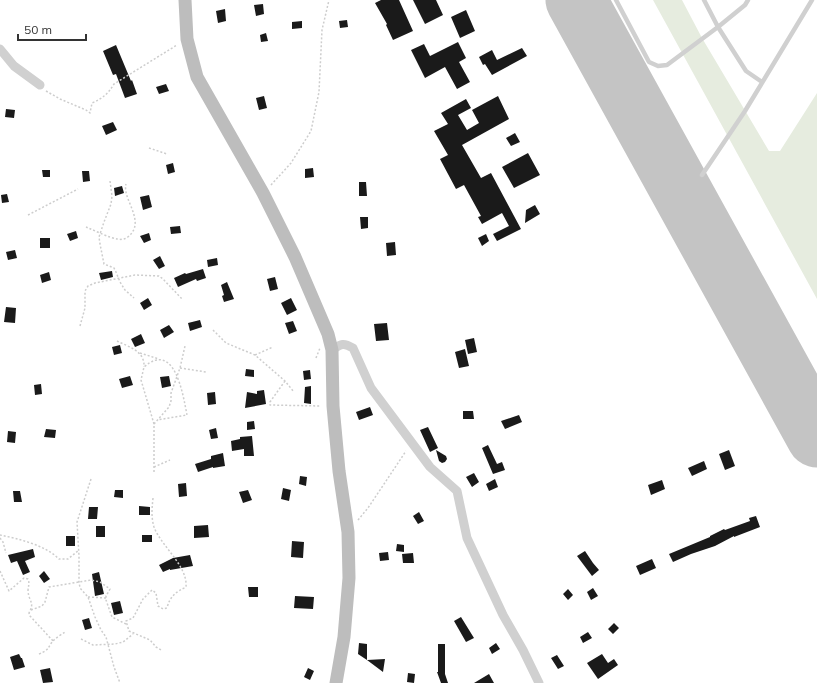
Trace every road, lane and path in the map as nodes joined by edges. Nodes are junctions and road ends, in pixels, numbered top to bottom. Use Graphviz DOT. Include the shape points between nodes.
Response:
graph roads {
  1 [pos="185,0"];
  2 [pos="329,0"];
  3 [pos="616,0"];
  4 [pos="704,0"];
  5 [pos="748,0"];
  6 [pos="812,0"];
  7 [pos="718,27"];
  8 [pos="187,39"];
  9 [pos="0,49"];
  10 [pos="762,82"];
  11 [pos="40,85"];
  12 [pos="149,148"];
  13 [pos="167,154"];
  14 [pos="702,175"];
  15 [pos="110,181"];
  16 [pos="126,184"];
  17 [pos="78,189"];
  18 [pos="263,193"];
  19 [pos="28,215"];
  20 [pos="86,227"];
  21 [pos="100,232"];
  22 [pos="118,278"];
  23 [pos="134,298"];
  24 [pos="183,300"];
  25 [pos="80,326"];
  26 [pos="213,330"];
  27 [pos="117,341"];
  28 [pos="185,346"];
  29 [pos="273,347"];
  30 [pos="332,350"];
  31 [pos="140,353"];
  32 [pos="255,355"];
  33 [pos="161,360"];
  34 [pos="144,367"];
  35 [pos="180,368"];
  36 [pos="206,372"];
  37 [pos="177,376"];
  38 [pos="285,381"];
  39 [pos="294,392"];
  40 [pos="333,406"];
  41 [pos="157,420"];
  42 [pos="154,424"];
  43 [pos="412,443"];
  44 [pos="170,460"];
  45 [pos="153,468"];
  46 [pos="154,472"];
  47 [pos="91,479"];
  48 [pos="153,498"];
  49 [pos="348,532"];
  50 [pos="0,537"];
  51 [pos="79,550"];
  52 [pos="6,553"];
  53 [pos="0,571"];
  54 [pos="78,582"];
  55 [pos="88,597"];
  56 [pos="106,598"];
  57 [pos="31,610"];
  58 [pos="126,624"];
  59 [pos="65,632"];
  60 [pos="133,634"];
  61 [pos="81,639"];
  62 [pos="54,641"];
  63 [pos="108,643"];
  64 [pos="161,650"];
  65 [pos="39,654"];
  66 [pos="120,683"];
  67 [pos="336,683"];
  68 [pos="539,683"];
  1 -- 8 [label="main road"];
  2 -- 18 [label="path" via="322,30 319,92 311,131 291,163"];
  3 -- 7 [label="lane" via="649,62 658,66 667,65"];
  4 -- 7 [label="lane"];
  5 -- 7 [label="lane"];
  6 -- 10 [label="lane"];
  7 -- 10 [label="lane" via="746,71"];
  8 -- 11 [label="path" via="114,84 108,94 92,103 90,113 60,99"];
  8 -- 18 [label="main road" via="197,77"];
  9 -- 11 [label="street" via="12,64"];
  10 -- 14 [label="lane"];
  12 -- 13 [label="path"];
  15 -- 21 [label="path" via="111,204"];
  16 -- 21 [label="path" via="135,219 134,230 126,240 119,240"];
  17 -- 19 [label="path"];
  18 -- 30 [label="main road" via="295,257 328,334"];
  20 -- 21 [label="path"];
  21 -- 22 [label="path" via="104,264 114,268"];
  22 -- 23 [label="path" via="125,290"];
  22 -- 24 [label="path" via="135,275 159,276"];
  22 -- 25 [label="path" via="88,286"];
  26 -- 32 [label="path" via="226,343"];
  27 -- 31 [label="path"];
  28 -- 35 [label="path"];
  29 -- 32 [label="path"];
  30 -- 40 [label="main road"];
  30 -- 43 [label="street" via="340,344 347,344 353,348 371,388"];
  31 -- 33 [label="path"];
  31 -- 34 [label="path"];
  32 -- 38 [label="path"];
  33 -- 34 [label="path"];
  33 -- 37 [label="path" via="171,365"];
  34 -- 42 [label="path" via="141,380"];
  35 -- 36 [label="path"];
  35 -- 37 [label="path"];
  37 -- 41 [label="path" via="169,407"];
  37 -- 41 [label="path" via="187,415"];
  38 -- 39 [label="path"];
  38 -- 40 [label="path" via="270,404"];
  40 -- 49 [label="main road"];
  41 -- 42 [label="path"];
  42 -- 45 [label="path"];
  43 -- 49 [label="path" via="368,508"];
  43 -- 68 [label="street" via="430,467 458,491 467,538 492,594"];
  44 -- 45 [label="path"];
  45 -- 46 [label="path"];
  47 -- 51 [label="path" via="77,522"];
  48 -- 58 [label="path" via="152,514 155,529 185,577 186,587 174,593 167,608 163,609 158,606 156,593 152,590"];
  49 -- 67 [label="main road" via="348,592"];
  50 -- 51 [label="path" via="10,537 41,547 51,551 59,559 68,559"];
  50 -- 52 [label="path"];
  51 -- 54 [label="path"];
  53 -- 57 [label="path" via="9,591 24,578 28,579"];
  54 -- 55 [label="path"];
  54 -- 56 [label="path" via="100,582 110,589"];
  54 -- 57 [label="path" via="49,587 42,606"];
  55 -- 56 [label="path"];
  55 -- 63 [label="path"];
  56 -- 58 [label="path" via="112,617"];
  57 -- 62 [label="path" via="30,616"];
  58 -- 60 [label="path"];
  59 -- 62 [label="path"];
  60 -- 63 [label="path" via="123,642"];
  60 -- 64 [label="path" via="150,640"];
  61 -- 63 [label="path" via="93,645"];
  62 -- 65 [label="path" via="46,651"];
  63 -- 66 [label="path"];
}
